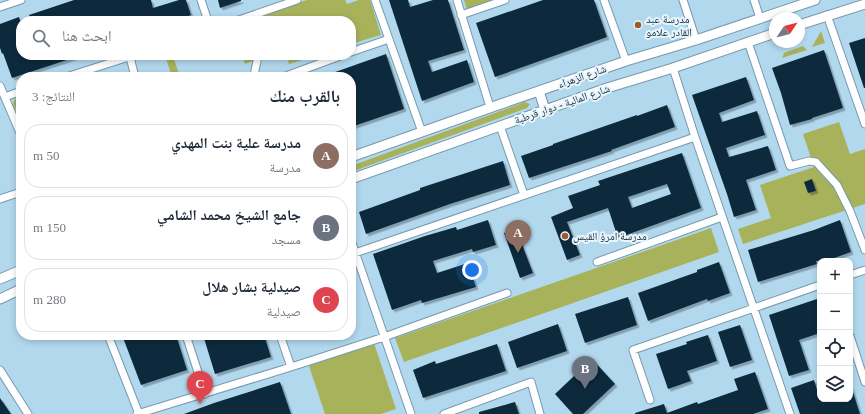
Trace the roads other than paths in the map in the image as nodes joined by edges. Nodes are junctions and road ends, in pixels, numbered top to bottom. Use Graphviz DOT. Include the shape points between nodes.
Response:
graph roads {
  1 [pos="21,0"];
  2 [pos="201,0"];
  3 [pos="297,0"];
  4 [pos="375,0"];
  5 [pos="456,0"];
  6 [pos="505,0"];
  7 [pos="604,0"];
  8 [pos="683,0"];
  9 [pos="754,0"];
  10 [pos="815,0"];
  11 [pos="865,4"];
  12 [pos="0,7"];
  13 [pos="461,15"];
  14 [pos="827,15"];
  15 [pos="206,16"];
  16 [pos="252,16"];
  17 [pos="760,18"];
  18 [pos="805,23"];
  19 [pos="769,35"];
  20 [pos="389,39"];
  21 [pos="696,40"];
  22 [pos="748,42"];
  23 [pos="356,50"];
  24 [pos="120,60"];
  25 [pos="133,60"];
  26 [pos="257,60"];
  27 [pos="330,60"];
  28 [pos="626,61"];
  29 [pos="673,68"];
  30 [pos="82,72"];
  31 [pos="135,72"];
  32 [pos="254,72"];
  33 [pos="297,72"];
  34 [pos="0,86"];
  35 [pos="539,91"];
  36 [pos="16,93"];
  37 [pos="5,97"];
  38 [pos="490,108"];
  39 [pos="545,110"];
  40 [pos="16,123"];
  41 [pos="865,124"];
  42 [pos="500,126"];
  43 [pos="422,132"];
  44 [pos="695,137"];
  45 [pos="356,155"];
  46 [pos="356,177"];
  47 [pos="16,193"];
  48 [pos="524,195"];
  49 [pos="0,198"];
  50 [pos="722,217"];
  51 [pos="865,250"];
  52 [pos="356,253"];
  53 [pos="356,256"];
  54 [pos="597,262"];
  55 [pos="865,270"];
  56 [pos="16,272"];
  57 [pos="853,274"];
  58 [pos="0,279"];
  59 [pos="817,286"];
  60 [pos="16,291"];
  61 [pos="507,293"];
  62 [pos="0,299"];
  63 [pos="753,307"];
  64 [pos="384,337"];
  65 [pos="110,340"];
  66 [pos="188,340"];
  67 [pos="282,340"];
  68 [pos="853,345"];
  69 [pos="291,367"];
  70 [pos="0,370"];
  71 [pos="865,382"];
  72 [pos="205,394"];
  73 [pos="650,400"];
  74 [pos="28,414"];
  75 [pos="138,414"];
  76 [pos="411,414"];
  77 [pos="444,414"];
  78 [pos="540,414"];
  79 [pos="790,414"];
  1 -- 12 [label="street"];
  2 -- 15 [label="street"];
  3 -- 16 [label="street"];
  4 -- 20 [label="street"];
  5 -- 13 [label="street"];
  6 -- 13 [label="street"];
  7 -- 28 [label="street"];
  8 -- 21 [label="street"];
  9 -- 17 [label="street"];
  10 -- 17 [label="main road, شارع الزهراء"];
  11 -- 14 [label="main road"];
  13 -- 38 [label="street"];
  14 -- 18 [label="main road"];
  14 -- 41 [label="street"];
  17 -- 21 [label="main road, شارع الزهراء"];
  19 -- 22 [label="main road, شارع المالية - دوار قرطبة"];
  20 -- 23 [label="street"];
  20 -- 43 [label="street"];
  21 -- 28 [label="main road, شارع الزهراء"];
  22 -- 29 [label="main road, شارع المالية - دوار قرطبة"];
  22 -- 51 [label="street" via="790,166 809,161 816,162 837,185"];
  24 -- 30 [label="street"];
  25 -- 31 [label="street"];
  26 -- 32 [label="street"];
  27 -- 33 [label="street"];
  28 -- 35 [label="main road, شارع الزهراء"];
  29 -- 39 [label="main road, شارع المالية - دوار قرطبة"];
  29 -- 44 [label="street"];
  34 -- 37 [label="street"];
  35 -- 38 [label="main road, شارع الزهراء"];
  35 -- 39 [label="main road"];
  36 -- 37 [label="street"];
  37 -- 40 [label="street"];
  38 -- 43 [label="main road, شارع الزهراء"];
  39 -- 42 [label="main road, شارع المالية - دوار قرطبة"];
  42 -- 46 [label="main road, شارع المالية - دوار قرطبة"];
  42 -- 48 [label="street"];
  43 -- 45 [label="main road, شارع الزهراء"];
  44 -- 48 [label="street"];
  44 -- 50 [label="street"];
  47 -- 49 [label="street"];
  48 -- 52 [label="street"];
  50 -- 54 [label="street"];
  50 -- 63 [label="street"];
  53 -- 64 [label="street"];
  55 -- 57 [label="street"];
  56 -- 58 [label="main road"];
  59 -- 63 [label="street"];
  60 -- 62 [label="main road"];
  61 -- 64 [label="street"];
  63 -- 73 [label="street" via="632,350"];
  63 -- 79 [label="street"];
  64 -- 69 [label="street"];
  64 -- 76 [label="street"];
  65 -- 75 [label="street"];
  66 -- 72 [label="street"];
  67 -- 69 [label="street"];
  68 -- 71 [label="street"];
  69 -- 72 [label="street"];
  70 -- 74 [label="street"];
  72 -- 75 [label="street"];
  77 -- 78 [label="street" via="531,382"];
}
